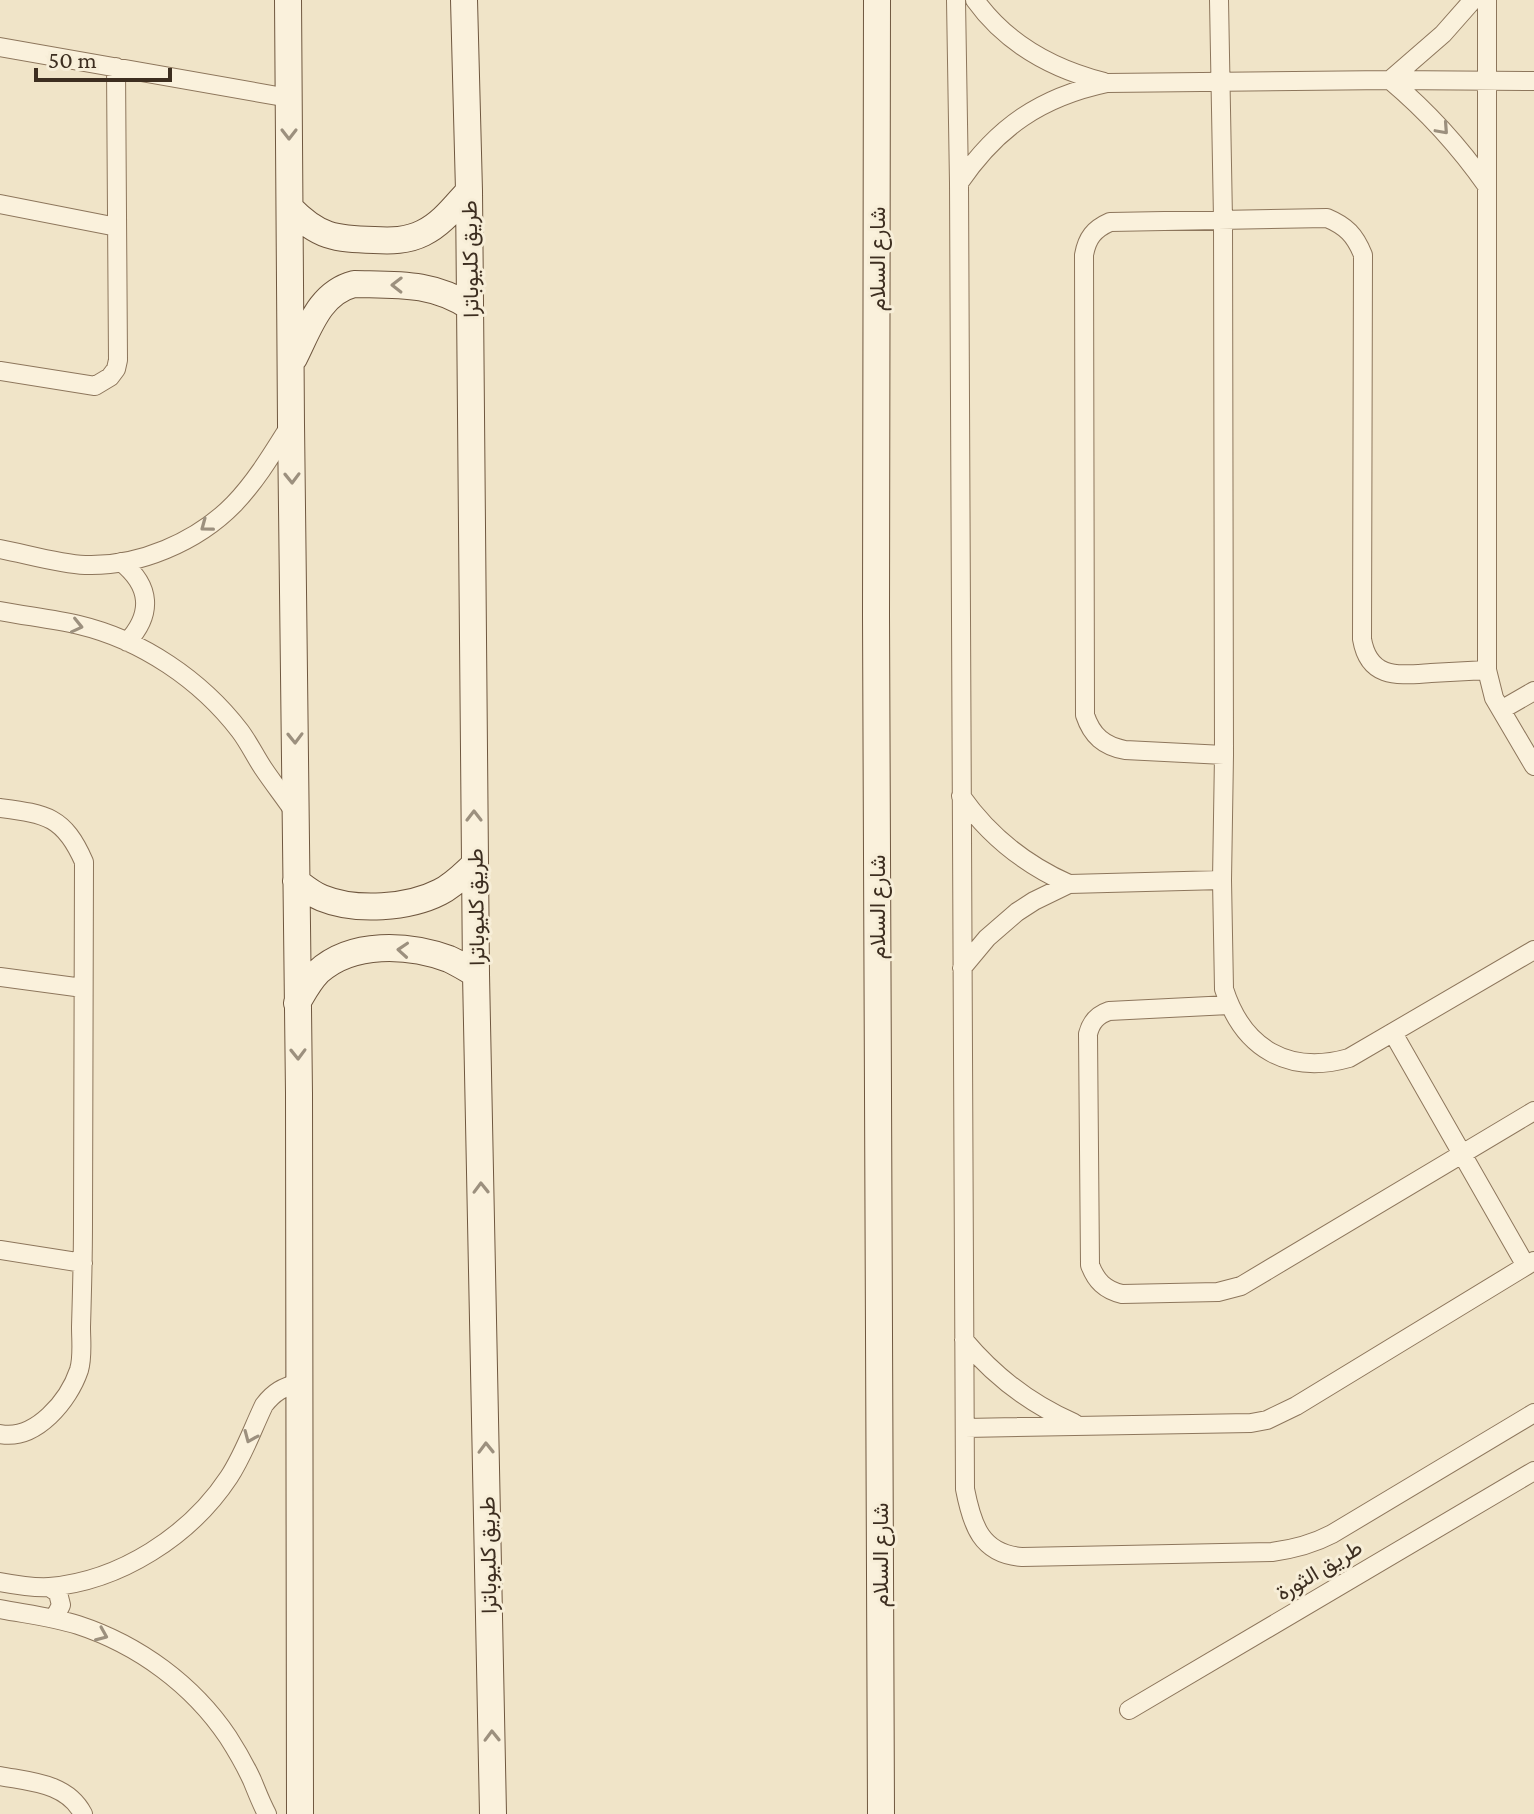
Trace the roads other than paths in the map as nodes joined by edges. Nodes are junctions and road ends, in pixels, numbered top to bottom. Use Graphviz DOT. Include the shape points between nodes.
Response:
graph roads {
  1 [pos="288,0"];
  2 [pos="464,0"];
  3 [pos="877,0"];
  4 [pos="956,0"];
  5 [pos="975,0"];
  6 [pos="1219,0"];
  7 [pos="1473,0"];
  8 [pos="1487,0"];
  9 [pos="0,47"];
  10 [pos="116,67"];
  11 [pos="1390,80"];
  12 [pos="1219,81"];
  13 [pos="1487,81"];
  14 [pos="1534,81"];
  15 [pos="1107,83"];
  16 [pos="289,98"];
  17 [pos="959,183"];
  18 [pos="1487,186"];
  19 [pos="469,191"];
  20 [pos="0,204"];
  21 [pos="290,208"];
  22 [pos="1223,219"];
  23 [pos="117,227"];
  24 [pos="470,307"];
  25 [pos="291,364"];
  26 [pos="0,371"];
  27 [pos="291,424"];
  28 [pos="0,549"];
  29 [pos="121,562"];
  30 [pos="0,611"];
  31 [pos="127,642"];
  32 [pos="1487,670"];
  33 [pos="1534,691"];
  34 [pos="1501,710"];
  35 [pos="1224,755"];
  36 [pos="1534,766"];
  37 [pos="961,796"];
  38 [pos="0,808"];
  39 [pos="295,813"];
  40 [pos="475,864"];
  41 [pos="1222,880"];
  42 [pos="296,881"];
  43 [pos="1069,884"];
  44 [pos="1534,950"];
  45 [pos="962,968"];
  46 [pos="476,974"];
  47 [pos="0,977"];
  48 [pos="83,988"];
  49 [pos="297,1003"];
  50 [pos="1229,1005"];
  51 [pos="1393,1033"];
  52 [pos="1534,1111"];
  53 [pos="1462,1154"];
  54 [pos="0,1250"];
  55 [pos="83,1263"];
  56 [pos="1530,1264"];
  57 [pos="964,1340"];
  58 [pos="299,1383"];
  59 [pos="1534,1413"];
  60 [pos="1080,1426"];
  61 [pos="965,1428"];
  62 [pos="0,1434"];
  63 [pos="1534,1471"];
  64 [pos="0,1582"];
  65 [pos="49,1587"];
  66 [pos="0,1609"];
  67 [pos="51,1618"];
  68 [pos="1129,1710"];
  69 [pos="0,1776"];
  70 [pos="83,1814"];
  71 [pos="267,1814"];
  72 [pos="300,1814"];
  73 [pos="493,1814"];
  74 [pos="881,1814"];
  1 -- 16 [label="main road"];
  2 -- 19 [label="main road, طريق كليوباترا"];
  3 -- 74 [label="main road, شارع السلام"];
  4 -- 17 [label="street"];
  5 -- 15 [label="street" via="1027,50"];
  6 -- 12 [label="street"];
  7 -- 11 [label="street"];
  8 -- 13 [label="street"];
  9 -- 10 [label="street"];
  10 -- 16 [label="street"];
  10 -- 23 [label="street"];
  11 -- 12 [label="street"];
  11 -- 13 [label="street"];
  11 -- 18 [label="street, one-way" via="1443,129"];
  12 -- 15 [label="street"];
  12 -- 22 [label="street"];
  13 -- 14 [label="street"];
  13 -- 18 [label="street"];
  15 -- 17 [label="street" via="1067,93 1022,117 984,150"];
  16 -- 21 [label="main road, one-way"];
  17 -- 37 [label="street"];
  18 -- 32 [label="street"];
  19 -- 21 [label="main road" via="433,227 401,240 341,240 317,230"];
  19 -- 24 [label="main road, طريق كليوباترا"];
  20 -- 23 [label="street"];
  21 -- 25 [label="main road"];
  22 -- 32 [label="street" via="1327,218 1358,241 1363,255 1364,650 1376,667 1395,675"];
  22 -- 35 [label="street"];
  22 -- 35 [label="street" via="1110,222 1100,227 1086,244 1084,303 1085,715 1095,735 1114,748"];
  23 -- 26 [label="street" via="118,360 110,377 95,386"];
  24 -- 25 [label="main road, one-way" via="425,287 344,286 326,298"];
  40 -- 24 [label="main road, طريق كليوباترا, one-way"];
  25 -- 27 [label="main road"];
  27 -- 29 [label="street, one-way" via="261,471 212,522 162,551"];
  27 -- 39 [label="main road, one-way"];
  28 -- 29 [label="street" via="84,565"];
  29 -- 31 [label="street" via="142,585 145,600 138,630"];
  30 -- 31 [label="street, one-way" via="81,626"];
  31 -- 39 [label="street" via="176,669 210,697 241,732"];
  32 -- 34 [label="street"];
  33 -- 34 [label="street"];
  34 -- 36 [label="street"];
  35 -- 41 [label="street"];
  37 -- 43 [label="street" via="1008,848"];
  37 -- 45 [label="street"];
  38 -- 48 [label="street" via="41,813 62,827 84,862"];
  39 -- 42 [label="main road"];
  40 -- 42 [label="main road" via="443,891 403,904 344,904 311,893"];
  40 -- 46 [label="main road, طريق كليوباترا"];
  41 -- 43 [label="street"];
  41 -- 50 [label="street" via="1224,989"];
  42 -- 49 [label="main road"];
  43 -- 45 [label="street" via="1017,912"];
  44 -- 51 [label="street"];
  45 -- 57 [label="street"];
  46 -- 49 [label="main road, one-way" via="419,951 365,949 317,972"];
  73 -- 46 [label="main road, طريق كليوباترا, one-way"];
  47 -- 48 [label="street"];
  48 -- 55 [label="street"];
  49 -- 58 [label="main road, one-way"];
  50 -- 51 [label="street" via="1251,1037 1286,1059 1307,1064 1349,1058"];
  50 -- 53 [label="street" via="1109,1011 1090,1026 1090,1265 1111,1292 1218,1292 1241,1286"];
  51 -- 53 [label="street"];
  52 -- 53 [label="street"];
  53 -- 56 [label="street"];
  54 -- 55 [label="street"];
  55 -- 62 [label="street" via="81,1365 73,1387 45,1420"];
  56 -- 60 [label="street" via="1267,1420"];
  57 -- 60 [label="street" via="1016,1391"];
  57 -- 61 [label="street"];
  58 -- 65 [label="street, one-way" via="269,1398 228,1478 181,1530 117,1569"];
  58 -- 72 [label="main road"];
  59 -- 61 [label="street" via="1332,1534 1272,1552 1022,1557 996,1551 978,1532 968,1504"];
  60 -- 61 [label="street"];
  63 -- 68 [label="street, طريق الثورة"];
  64 -- 65 [label="street"];
  65 -- 67 [label="street" via="58,1593 61,1605"];
  66 -- 67 [label="street"];
  67 -- 71 [label="street, one-way" via="128,1647 195,1696 227,1736"];
  69 -- 70 [label="street" via="58,1789"];
}
